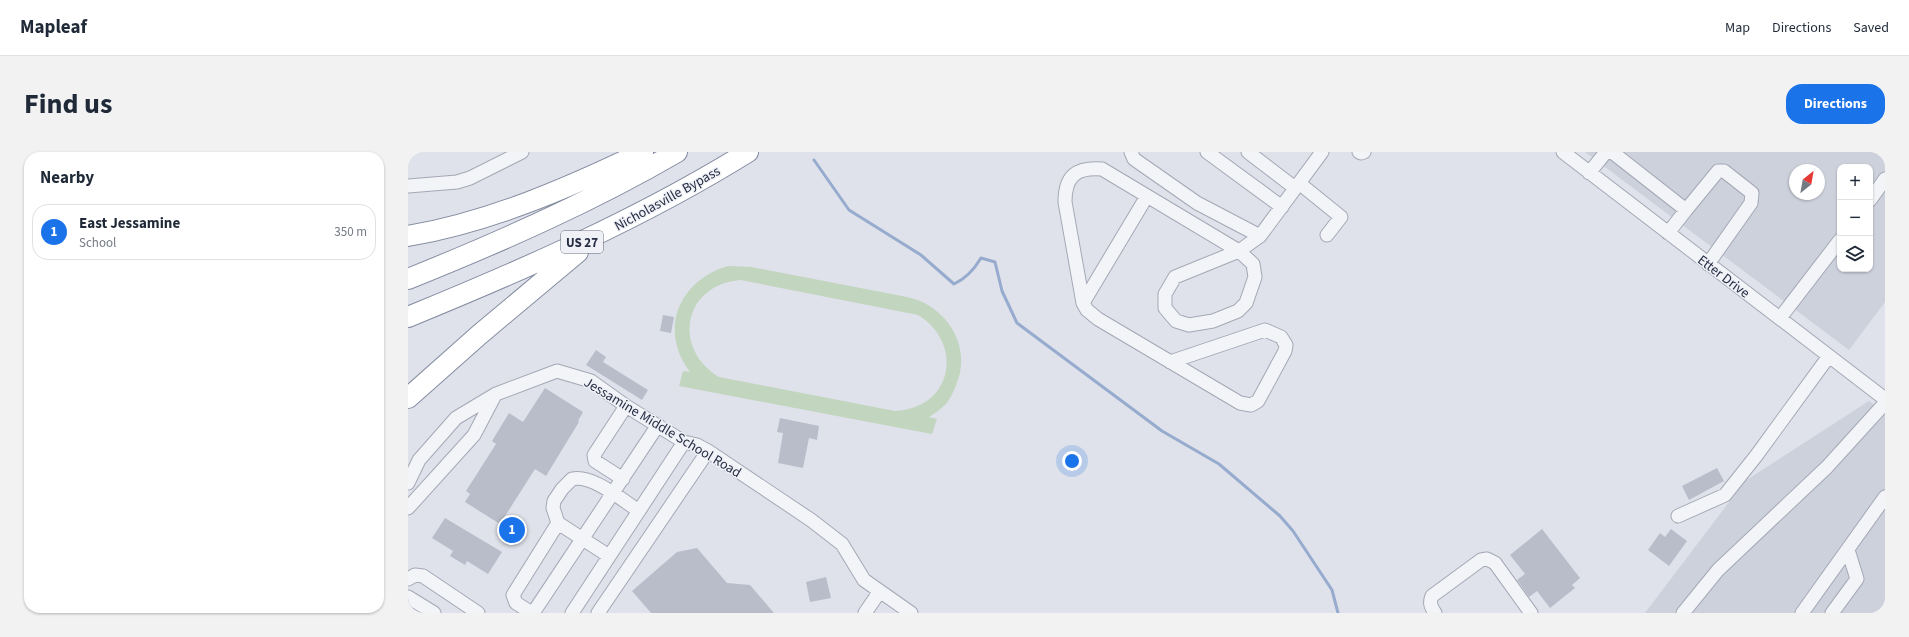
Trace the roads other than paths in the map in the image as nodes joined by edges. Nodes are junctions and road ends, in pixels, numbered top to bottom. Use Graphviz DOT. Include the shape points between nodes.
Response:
graph roads {
  1 [pos="522,152"];
  2 [pos="643,152"];
  3 [pos="678,152"];
  4 [pos="748,152"];
  5 [pos="1131,152"];
  6 [pos="1206,152"];
  7 [pos="1248,152"];
  8 [pos="1359,152"];
  9 [pos="1364,152"];
  10 [pos="1563,152"];
  11 [pos="1606,152"];
  12 [pos="1612,152"];
  13 [pos="1315,154"];
  14 [pos="1590,173"];
  15 [pos="1885,179"];
  16 [pos="408,186"];
  17 [pos="1297,186"];
  18 [pos="1146,196"];
  19 [pos="1873,196"];
  20 [pos="1282,207"];
  21 [pos="1686,210"];
  22 [pos="604,232"];
  23 [pos="1668,233"];
  24 [pos="1327,235"];
  25 [pos="408,236"];
  26 [pos="1260,236"];
  27 [pos="1837,244"];
  28 [pos="1239,251"];
  29 [pos="1708,264"];
  30 [pos="408,279"];
  31 [pos="1083,303"];
  32 [pos="408,317"];
  33 [pos="1780,318"];
  34 [pos="1828,356"];
  35 [pos="1170,362"];
  36 [pos="428,380"];
  37 [pos="496,394"];
  38 [pos="408,398"];
  39 [pos="1885,399"];
  40 [pos="1885,403"];
  41 [pos="408,405"];
  42 [pos="626,406"];
  43 [pos="658,425"];
  44 [pos="684,442"];
  45 [pos="708,451"];
  46 [pos="623,479"];
  47 [pos="408,483"];
  48 [pos="612,494"];
  49 [pos="1885,497"];
  50 [pos="408,508"];
  51 [pos="639,511"];
  52 [pos="1678,516"];
  53 [pos="558,523"];
  54 [pos="582,539"];
  55 [pos="1848,550"];
  56 [pos="609,556"];
  57 [pos="408,579"];
  58 [pos="880,591"];
  59 [pos="408,597"];
  60 [pos="434,613"];
  61 [pos="478,613"];
  62 [pos="532,613"];
  63 [pos="572,613"];
  64 [pos="598,613"];
  65 [pos="865,613"];
  66 [pos="911,613"];
  67 [pos="1435,613"];
  68 [pos="1531,613"];
  69 [pos="1683,613"];
  70 [pos="1802,613"];
  71 [pos="1832,613"];
  1 -- 16 [label="street" via="457,182"];
  2 -- 25 [label="highway" via="544,196 487,217"];
  3 -- 30 [label="highway, US 27" via="559,215"];
  4 -- 22 [label="highway, Nicholasville Bypass / US 27"];
  5 -- 26 [label="street" via="1134,159 1197,203"];
  6 -- 20 [label="street"];
  7 -- 17 [label="street"];
  8 -- 9 [label="street"];
  10 -- 14 [label="street, Etter Drive"];
  11 -- 14 [label="street"];
  12 -- 21 [label="street"];
  13 -- 17 [label="street"];
  14 -- 23 [label="street, Etter Drive"];
  15 -- 19 [label="street"];
  17 -- 20 [label="street"];
  17 -- 24 [label="street" via="1341,217"];
  18 -- 28 [label="street"];
  18 -- 31 [label="street"];
  18 -- 31 [label="street" via="1102,169 1090,168 1079,171 1070,178 1065,189 1065,202"];
  20 -- 26 [label="street"];
  21 -- 23 [label="street"];
  21 -- 29 [label="street" via="1718,171 1724,171 1752,193 1751,203"];
  22 -- 32 [label="highway, Nicholasville Bypass / US 27"];
  22 -- 36 [label="highway"];
  23 -- 29 [label="street, Etter Drive"];
  26 -- 28 [label="street"];
  27 -- 33 [label="street"];
  28 -- 28 [label="street" via="1253,264 1255,277 1246,303 1238,310 1213,320 1189,325 1176,321 1165,308 1165,294 1175,277"];
  29 -- 33 [label="street, Etter Drive"];
  31 -- 35 [label="street" via="1098,319"];
  33 -- 34 [label="street, Etter Drive"];
  34 -- 39 [label="street, Etter Drive"];
  34 -- 52 [label="street" via="1725,496"];
  35 -- 35 [label="street" via="1240,403 1251,405 1258,401 1286,345 1281,337 1265,330"];
  36 -- 38 [label="highway"];
  36 -- 41 [label="highway"];
  37 -- 42 [label="street, Jessamine Middle School Road" via="557,371 591,381"];
  37 -- 47 [label="street, Jessamine Middle School Road" via="456,418 419,460"];
  37 -- 50 [label="street" via="474,435"];
  40 -- 69 [label="street" via="1827,467 1718,570"];
  42 -- 43 [label="street, Jessamine Middle School Road"];
  42 -- 46 [label="street" via="594,455 596,461"];
  43 -- 44 [label="street, Jessamine Middle School Road"];
  43 -- 46 [label="street"];
  44 -- 45 [label="street, Jessamine Middle School Road"];
  44 -- 51 [label="street"];
  45 -- 58 [label="street, Jessamine Middle School Road" via="811,520 842,544 864,580"];
  45 -- 64 [label="street"];
  46 -- 48 [label="street"];
  48 -- 51 [label="street"];
  48 -- 53 [label="street" via="584,478 572,479 554,501 553,508"];
  48 -- 54 [label="street"];
  49 -- 55 [label="street"];
  51 -- 56 [label="street"];
  53 -- 54 [label="street"];
  53 -- 62 [label="street" via="513,594 516,603"];
  54 -- 56 [label="street"];
  54 -- 62 [label="street"];
  55 -- 70 [label="street"];
  55 -- 71 [label="street" via="1856,579"];
  56 -- 63 [label="street"];
  57 -- 61 [label="street" via="415,575 423,576"];
  58 -- 65 [label="street"];
  58 -- 66 [label="street, Jessamine Middle School Road"];
  59 -- 60 [label="street"];
  67 -- 68 [label="street" via="1431,606 1432,596 1481,560 1487,559 1495,563"];
}
